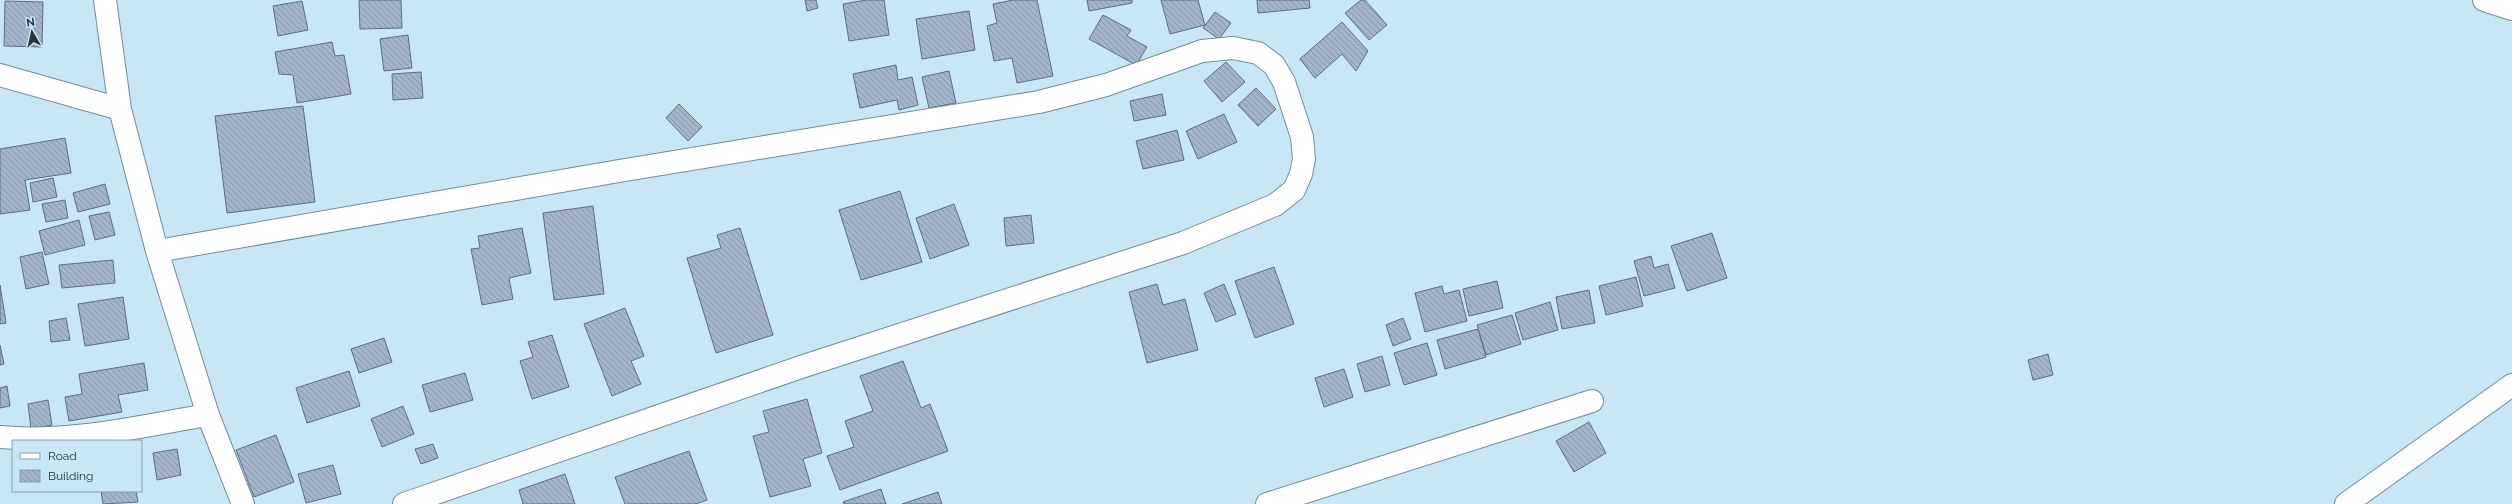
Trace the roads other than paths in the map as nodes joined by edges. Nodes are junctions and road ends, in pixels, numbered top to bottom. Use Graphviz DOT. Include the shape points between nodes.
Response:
graph roads {
  1 [pos="105,0"];
  2 [pos="2484,0"];
  3 [pos="2512,9"];
  4 [pos="0,75"];
  5 [pos="120,109"];
  6 [pos="157,252"];
  7 [pos="2512,385"];
  8 [pos="1592,400"];
  9 [pos="208,415"];
  10 [pos="0,437"];
  11 [pos="243,504"];
  12 [pos="404,504"];
  13 [pos="1267,504"];
  14 [pos="2346,504"];
  1 -- 5 [label="street"];
  2 -- 3 [label="street"];
  4 -- 5 [label="street"];
  5 -- 6 [label="street"];
  6 -- 9 [label="street"];
  6 -- 12 [label="street" via="619,171 1039,102 1113,82 1202,51 1233,48 1258,54 1274,65 1284,82 1302,136 1304,159 1294,190 1275,205 1183,243 804,366"];
  7 -- 14 [label="street"];
  8 -- 13 [label="street"];
  9 -- 10 [label="street" via="97,434 21,439"];
  9 -- 11 [label="street"];
}
